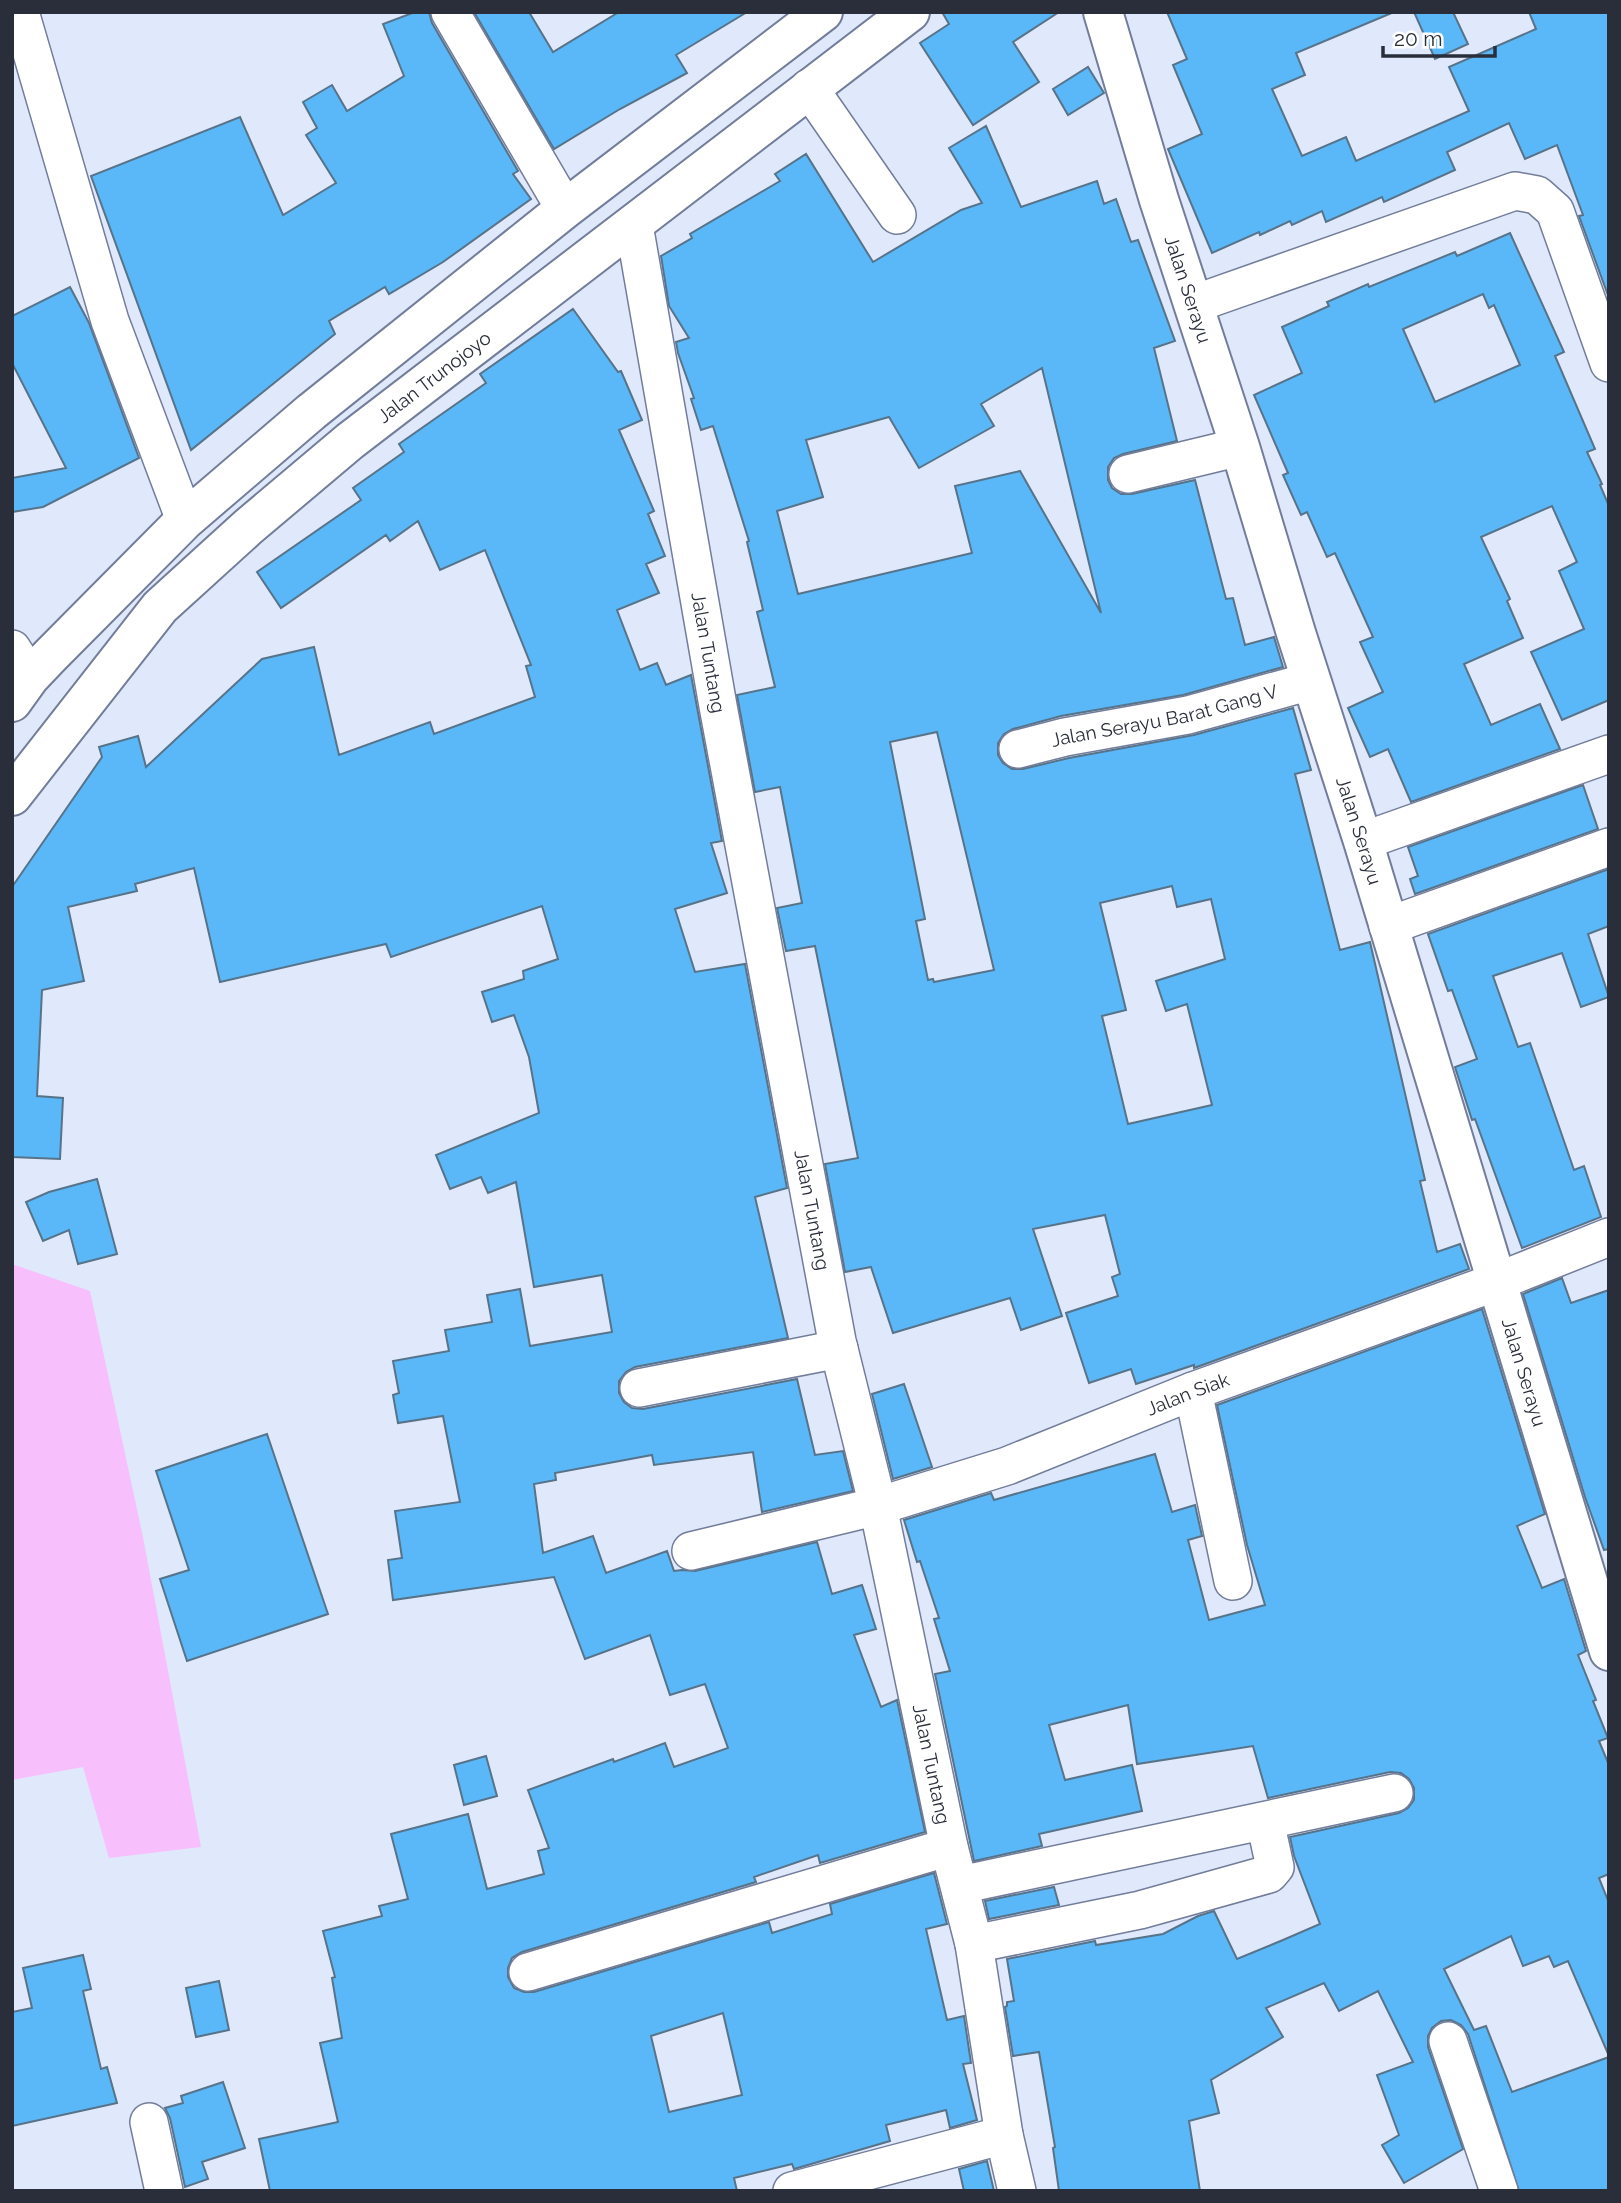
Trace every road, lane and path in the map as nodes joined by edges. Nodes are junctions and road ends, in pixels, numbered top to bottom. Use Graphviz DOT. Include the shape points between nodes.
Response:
graph roads {
  1 [pos="20,12"];
  2 [pos="450,12"];
  3 [pos="824,12"];
  4 [pos="829,12"];
  5 [pos="910,12"];
  6 [pos="1103,12"];
  7 [pos="858,52"];
  8 [pos="809,88"];
  9 [pos="565,209"];
  10 [pos="897,215"];
  11 [pos="634,225"];
  12 [pos="1194,304"];
  13 [pos="1609,363"];
  14 [pos="1240,447"];
  15 [pos="1128,474"];
  16 [pos="185,520"];
  17 [pos="18,676"];
  18 [pos="1311,681"];
  19 [pos="1017,749"];
  20 [pos="1609,754"];
  21 [pos="12,796"];
  22 [pos="1363,841"];
  23 [pos="1609,847"];
  24 [pos="1388,926"];
  25 [pos="1609,1237"];
  26 [pos="1496,1282"];
  27 [pos="839,1349"];
  28 [pos="639,1388"];
  29 [pos="1193,1391"];
  30 [pos="878,1506"];
  31 [pos="691,1551"];
  32 [pos="1233,1581"];
  33 [pos="1609,1651"];
  34 [pos="1394,1793"];
  35 [pos="1265,1821"];
  36 [pos="949,1847"];
  37 [pos="960,1885"];
  38 [pos="974,1944"];
  39 [pos="527,1972"];
  40 [pos="1448,2040"];
  41 [pos="149,2122"];
  42 [pos="1004,2135"];
  43 [pos="164,2191"];
  44 [pos="792,2191"];
  45 [pos="1017,2191"];
  46 [pos="1499,2191"];
  1 -- 16 [label="street" via="110,321"];
  2 -- 9 [label="street"];
  3 -- 9 [label="main road"];
  4 -- 7 [label="main road"];
  5 -- 7 [label="main road, Jalan Trunojoyo"];
  6 -- 12 [label="main road, Jalan Serayu"];
  7 -- 8 [label="main road, Jalan Trunojoyo"];
  8 -- 10 [label="street"];
  8 -- 11 [label="main road, Jalan Trunojoyo"];
  9 -- 16 [label="main road" via="311,412"];
  11 -- 21 [label="main road, Jalan Trunojoyo" via="350,441 160,607"];
  11 -- 27 [label="street, Jalan Tuntang" via="723,733"];
  12 -- 13 [label="street" via="1515,191 1537,195 1555,211"];
  12 -- 14 [label="main road, Jalan Serayu"];
  14 -- 15 [label="street"];
  14 -- 18 [label="main road, Jalan Serayu"];
  16 -- 17 [label="main road"];
  18 -- 19 [label="street, Jalan Serayu Barat Gang V" via="1188,715"];
  18 -- 22 [label="main road, Jalan Serayu"];
  20 -- 22 [label="street"];
  22 -- 24 [label="main road, Jalan Serayu"];
  23 -- 24 [label="street"];
  24 -- 26 [label="main road, Jalan Serayu"];
  25 -- 26 [label="street, Jalan Siak"];
  26 -- 29 [label="street, Jalan Siak"];
  26 -- 33 [label="main road, Jalan Serayu"];
  27 -- 28 [label="street"];
  27 -- 30 [label="street, Jalan Tuntang"];
  29 -- 30 [label="street, Jalan Siak" via="1007,1466"];
  29 -- 32 [label="street"];
  30 -- 31 [label="street, Jalan Siak"];
  30 -- 36 [label="street, Jalan Tuntang"];
  34 -- 35 [label="street"];
  35 -- 37 [label="street"];
  35 -- 38 [label="street" via="1275,1867 1269,1874 1140,1910"];
  36 -- 37 [label="street, Jalan Tuntang"];
  36 -- 39 [label="street"];
  37 -- 38 [label="street, Jalan Tuntang"];
  38 -- 42 [label="street, Jalan Tuntang"];
  40 -- 46 [label="street"];
  41 -- 43 [label="street"];
  42 -- 44 [label="street"];
  42 -- 45 [label="street, Jalan Tuntang"];
}
